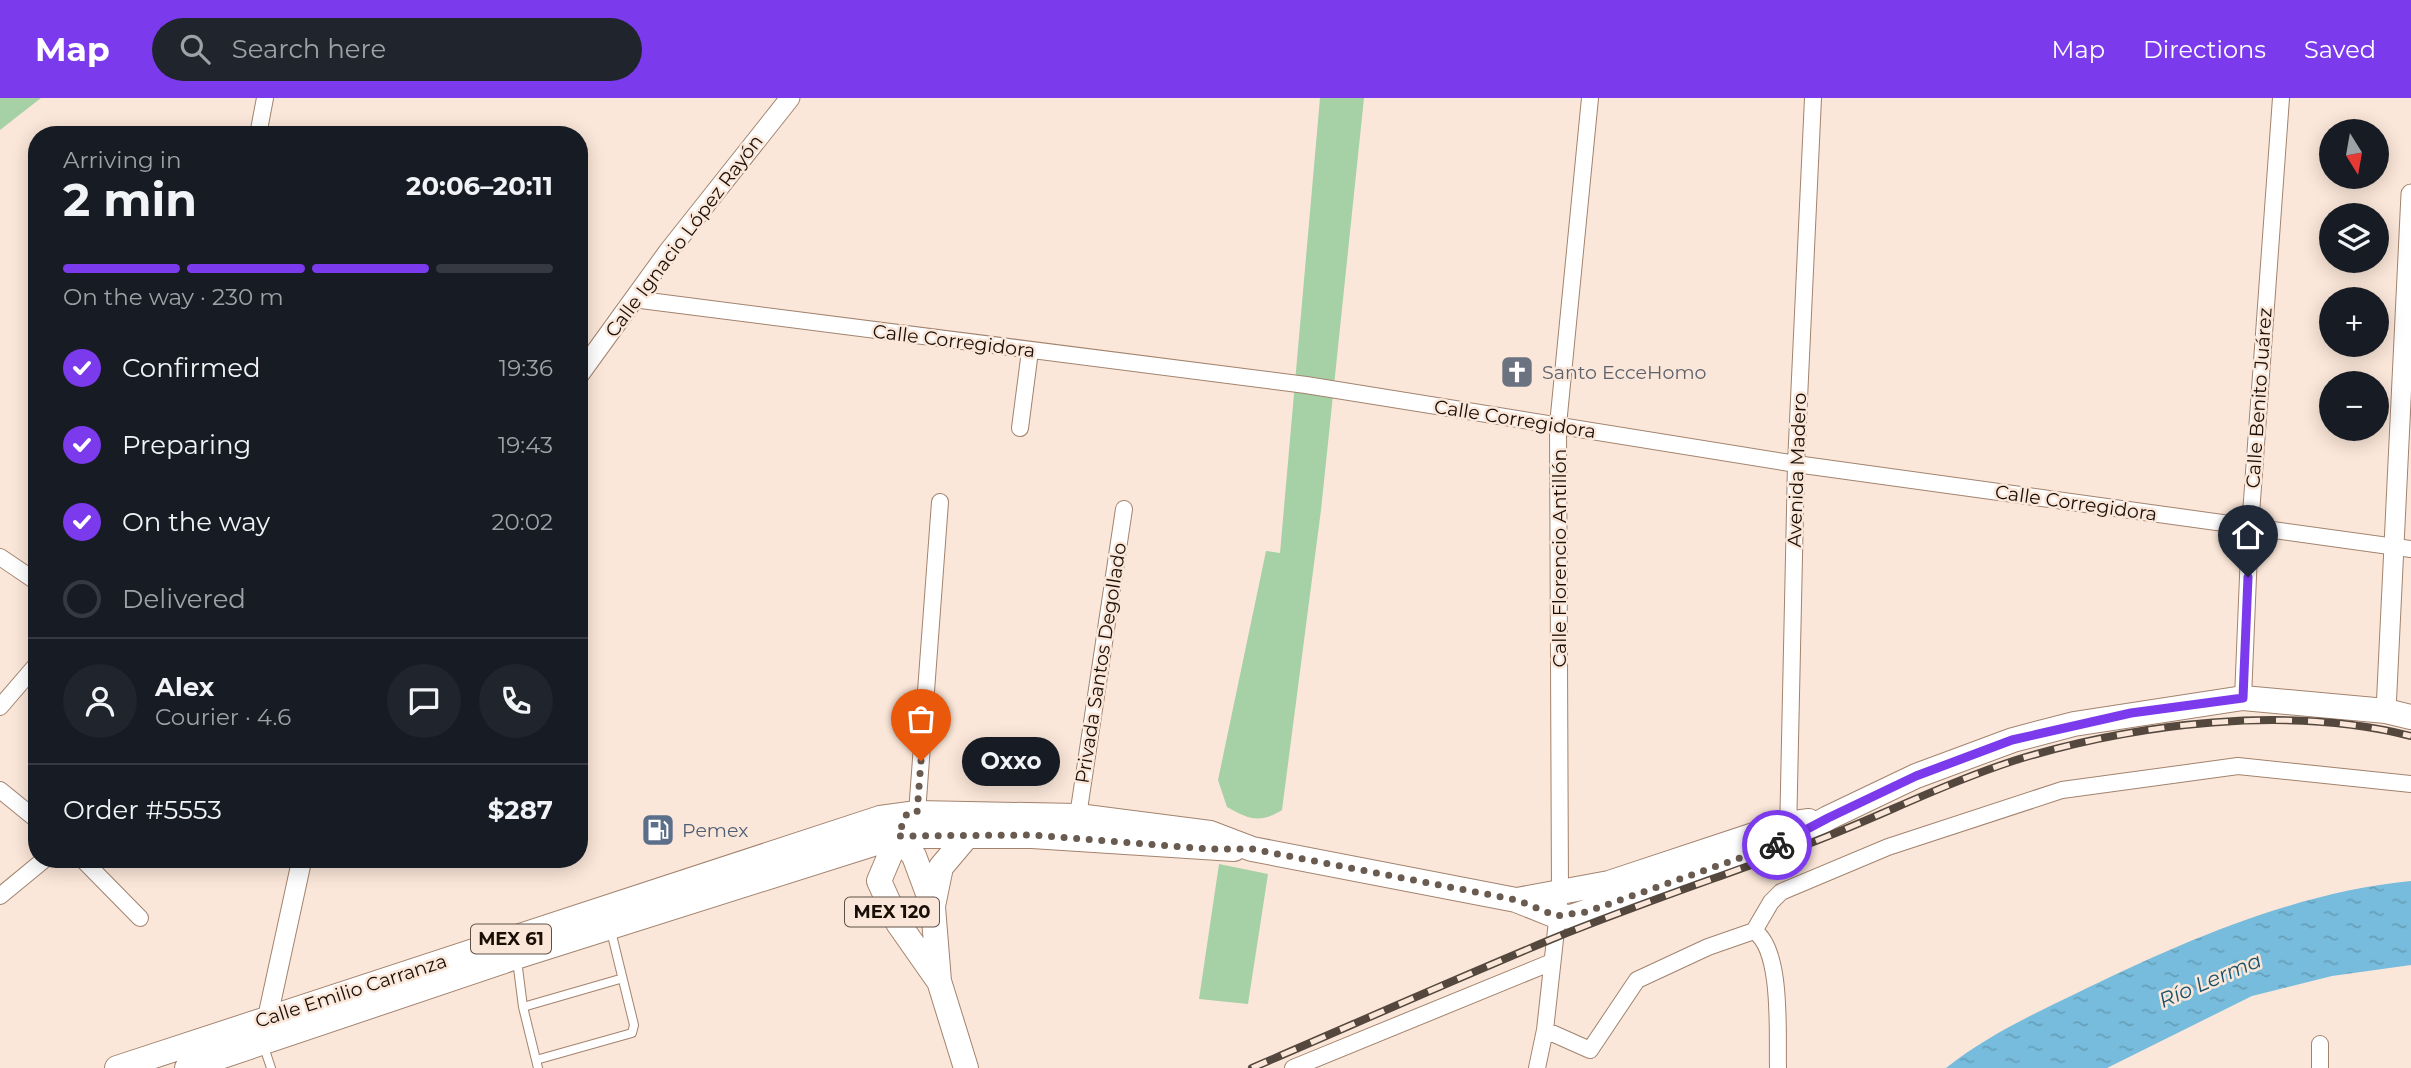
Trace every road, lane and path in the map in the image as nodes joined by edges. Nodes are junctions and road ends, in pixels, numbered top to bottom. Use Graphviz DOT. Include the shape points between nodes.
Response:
graph roads {
  1 [pos="265,98"];
  2 [pos="790,98"];
  3 [pos="1590,98"];
  4 [pos="1814,98"];
  5 [pos="2281,98"];
  6 [pos="260,126"];
  7 [pos="2411,194"];
  8 [pos="634,299"];
  9 [pos="1030,351"];
  10 [pos="588,363"];
  11 [pos="1558,425"];
  12 [pos="1020,428"];
  13 [pos="1796,464"];
  14 [pos="940,502"];
  15 [pos="1124,509"];
  16 [pos="2250,528"];
  17 [pos="2404,548"];
  18 [pos="0,557"];
  19 [pos="28,576"];
  20 [pos="28,674"];
  21 [pos="2243,698"];
  22 [pos="0,707"];
  23 [pos="2386,711"];
  24 [pos="2411,717"];
  25 [pos="2411,785"];
  26 [pos="0,790"];
  27 [pos="28,813"];
  28 [pos="1078,816"];
  29 [pos="907,821"];
  30 [pos="1788,833"];
  31 [pos="968,835"];
  32 [pos="1252,849"];
  33 [pos="839,855"];
  34 [pos="34,868"];
  35 [pos="92,868"];
  36 [pos="300,868"];
  37 [pos="879,881"];
  38 [pos="0,896"];
  39 [pos="1558,905"];
  40 [pos="933,907"];
  41 [pos="140,918"];
  42 [pos="610,928"];
  43 [pos="1754,931"];
  44 [pos="516,957"];
  45 [pos="1552,962"];
  46 [pos="620,979"];
  47 [pos="939,981"];
  48 [pos="523,1007"];
  49 [pos="1545,1030"];
  50 [pos="264,1032"];
  51 [pos="2320,1044"];
  52 [pos="537,1064"];
  53 [pos="117,1068"];
  54 [pos="187,1068"];
  55 [pos="271,1068"];
  56 [pos="966,1068"];
  57 [pos="1293,1068"];
  58 [pos="1537,1068"];
  59 [pos="1778,1068"];
  60 [pos="2320,1068"];
  1 -- 6 [label="street"];
  2 -- 8 [label="street, Calle Ignacio López Rayón"];
  3 -- 11 [label="street, Calle Florencio Antillón"];
  4 -- 13 [label="street, Avenida Madero"];
  5 -- 16 [label="street, Calle Benito Juárez"];
  7 -- 17 [label="street"];
  8 -- 9 [label="street, Calle Corregidora"];
  8 -- 10 [label="street, Calle Ignacio López Rayón"];
  9 -- 11 [label="street, Calle Corregidora" via="1306,385"];
  9 -- 12 [label="street"];
  11 -- 13 [label="street, Calle Corregidora"];
  11 -- 39 [label="street, Calle Florencio Antillón"];
  13 -- 16 [label="street, Calle Corregidora"];
  13 -- 30 [label="street, Avenida Madero"];
  14 -- 29 [label="street"];
  15 -- 28 [label="street, Privada Santos Degollado"];
  16 -- 17 [label="street, Calle Corregidora"];
  16 -- 21 [label="street, Calle Benito Juárez"];
  17 -- 23 [label="street"];
  18 -- 19 [label="street"];
  20 -- 22 [label="street"];
  21 -- 23 [label="main road"];
  21 -- 30 [label="main road" via="2131,713 2012,740 1916,776"];
  23 -- 24 [label="main road"];
  25 -- 43 [label="street" via="2238,766 2062,790 1888,847 1781,892"];
  26 -- 27 [label="street"];
  28 -- 29 [label="main road"];
  28 -- 32 [label="main road" via="1210,833"];
  29 -- 31 [label="main road"];
  29 -- 33 [label="main road, Calle Emilio Carranza / MEX 61"];
  29 -- 37 [label="main road, MEX 120"];
  29 -- 40 [label="main road, MEX 120"];
  29 -- 50 [label="main road, Calle Emilio Carranza / MEX 61" via="880,818"];
  30 -- 39 [label="main road" via="1609,883"];
  31 -- 32 [label="main road"];
  31 -- 40 [label="main road, MEX 120" via="942,867"];
  32 -- 39 [label="main road"];
  33 -- 37 [label="main road" via="857,861"];
  33 -- 42 [label="main road, Calle Emilio Carranza / MEX 61"];
  34 -- 38 [label="street"];
  35 -- 41 [label="street"];
  36 -- 50 [label="street"];
  37 -- 47 [label="main road, MEX 120" via="898,923"];
  39 -- 45 [label="street, Calle Florencio Antillón"];
  40 -- 47 [label="main road, MEX 120"];
  42 -- 44 [label="main road, Calle Emilio Carranza / MEX 61"];
  42 -- 46 [label="lane"];
  43 -- 49 [label="street" via="1637,980 1590,1050"];
  43 -- 59 [label="street" via="1769,949 1776,992"];
  44 -- 48 [label="lane"];
  44 -- 50 [label="main road, Calle Emilio Carranza / MEX 61"];
  45 -- 49 [label="street, Calle Florencio Antillón"];
  45 -- 57 [label="street"];
  46 -- 48 [label="lane"];
  46 -- 52 [label="lane" via="634,1025 632,1034"];
  47 -- 56 [label="main road, MEX 120"];
  48 -- 52 [label="lane"];
  49 -- 58 [label="street, Calle Florencio Antillón"];
  50 -- 53 [label="main road, Calle Emilio Carranza / MEX 61"];
  50 -- 54 [label="main road, Calle Emilio Carranza / MEX 61"];
  50 -- 55 [label="lane"];
  51 -- 60 [label="street"];
}
